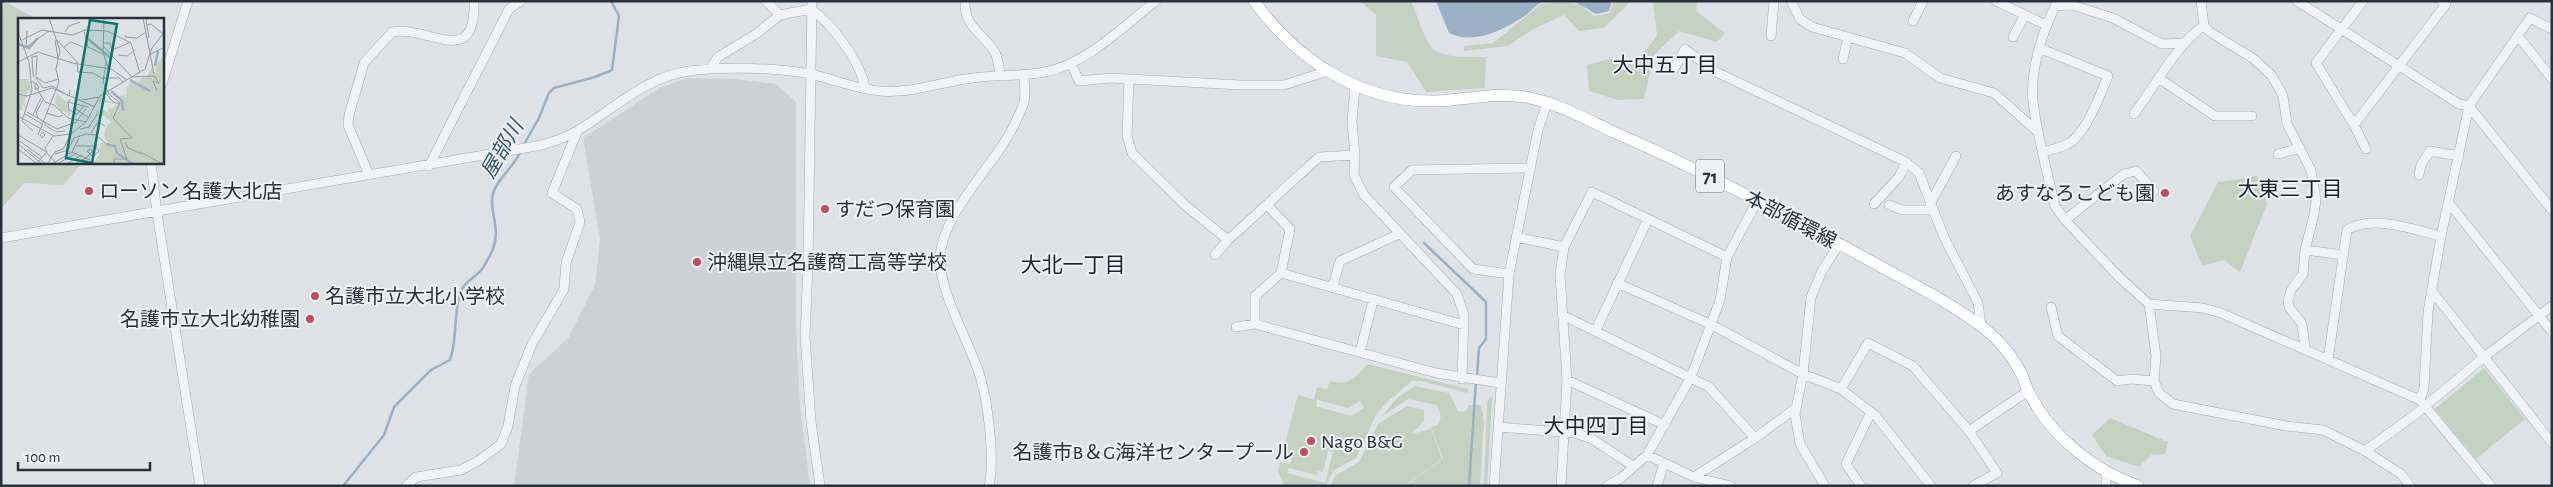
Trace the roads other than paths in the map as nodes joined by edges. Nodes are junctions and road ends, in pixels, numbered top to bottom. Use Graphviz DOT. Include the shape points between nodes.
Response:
graph roads {
  1 [pos="188,1"];
  2 [pos="474,1"];
  3 [pos="521,1"];
  4 [pos="766,1"];
  5 [pos="965,1"];
  6 [pos="1156,1"];
  7 [pos="1254,1"];
  8 [pos="1773,1"];
  9 [pos="1791,1"];
  10 [pos="1923,1"];
  11 [pos="1996,1"];
  12 [pos="2201,1"];
  13 [pos="2297,1"];
  14 [pos="2363,1"];
  15 [pos="2441,1"];
  16 [pos="2057,4"];
  17 [pos="811,5"];
  18 [pos="780,15"];
  19 [pos="2025,15"];
  20 [pos="1913,21"];
  21 [pos="2046,25"];
  22 [pos="2204,26"];
  23 [pos="2341,29"];
  24 [pos="2552,29"];
  25 [pos="1771,36"];
  26 [pos="2518,36"];
  27 [pos="1848,37"];
  28 [pos="2013,37"];
  29 [pos="2185,43"];
  30 [pos="2039,48"];
  31 [pos="1843,59"];
  32 [pos="1071,63"];
  33 [pos="2400,67"];
  34 [pos="710,69"];
  35 [pos="1674,69"];
  36 [pos="1328,71"];
  37 [pos="810,74"];
  38 [pos="1000,74"];
  39 [pos="1024,75"];
  40 [pos="164,78"];
  41 [pos="1129,79"];
  42 [pos="2160,79"];
  43 [pos="2552,79"];
  44 [pos="1355,87"];
  45 [pos="865,88"];
  46 [pos="1547,103"];
  47 [pos="2469,106"];
  48 [pos="2134,114"];
  49 [pos="2252,116"];
  50 [pos="2354,125"];
  51 [pos="577,132"];
  52 [pos="2039,133"];
  53 [pos="2300,148"];
  54 [pos="2366,149"];
  55 [pos="2043,152"];
  56 [pos="2278,154"];
  57 [pos="1355,155"];
  58 [pos="1956,156"];
  59 [pos="2459,156"];
  60 [pos="1906,162"];
  61 [pos="151,164"];
  62 [pos="428,166"];
  63 [pos="1529,168"];
  64 [pos="369,175"];
  65 [pos="2420,175"];
  66 [pos="2154,191"];
  67 [pos="1757,201"];
  68 [pos="2449,203"];
  69 [pos="1874,204"];
  70 [pos="1267,205"];
  71 [pos="1889,205"];
  72 [pos="1931,207"];
  73 [pos="2552,210"];
  74 [pos="156,213"];
  75 [pos="1648,218"];
  76 [pos="2065,220"];
  77 [pos="1398,234"];
  78 [pos="2441,236"];
  79 [pos="1516,237"];
  80 [pos="1,238"];
  81 [pos="1228,240"];
  82 [pos="1839,244"];
  83 [pos="1564,247"];
  84 [pos="2305,250"];
  85 [pos="1215,255"];
  86 [pos="2344,255"];
  87 [pos="1726,257"];
  88 [pos="1281,273"];
  89 [pos="1509,274"];
  90 [pos="1617,283"];
  91 [pos="1333,286"];
  92 [pos="2432,290"];
  93 [pos="1373,301"];
  94 [pos="2149,304"];
  95 [pos="2552,306"];
  96 [pos="2051,307"];
  97 [pos="1562,315"];
  98 [pos="2540,316"];
  99 [pos="1255,324"];
  100 [pos="1464,325"];
  101 [pos="1712,325"];
  102 [pos="1236,326"];
  103 [pos="1981,326"];
  104 [pos="1596,330"];
  105 [pos="2552,332"];
  106 [pos="2304,348"];
  107 [pos="1360,352"];
  108 [pos="2484,357"];
  109 [pos="2328,360"];
  110 [pos="1802,374"];
  111 [pos="1690,377"];
  112 [pos="1466,379"];
  113 [pos="1567,380"];
  114 [pos="2154,381"];
  115 [pos="1500,383"];
  116 [pos="1841,389"];
  117 [pos="2028,392"];
  118 [pos="2423,402"];
  119 [pos="1796,408"];
  120 [pos="1871,412"];
  121 [pos="1665,425"];
  122 [pos="1498,427"];
  123 [pos="1970,432"];
  124 [pos="1565,433"];
  125 [pos="1755,438"];
  126 [pos="2552,443"];
  127 [pos="2365,451"];
  128 [pos="1647,455"];
  129 [pos="1664,464"];
  130 [pos="1633,466"];
  131 [pos="2106,473"];
  132 [pos="1694,477"];
  133 [pos="1708,482"];
  134 [pos="200,486"];
  135 [pos="406,486"];
  136 [pos="820,486"];
  137 [pos="989,486"];
  138 [pos="1494,486"];
  139 [pos="1561,486"];
  140 [pos="1607,486"];
  141 [pos="1658,486"];
  142 [pos="1731,486"];
  143 [pos="1825,486"];
  144 [pos="1860,486"];
  145 [pos="1931,486"];
  146 [pos="1972,486"];
  147 [pos="2106,486"];
  148 [pos="2138,486"];
  149 [pos="2410,486"];
  150 [pos="2491,486"];
  1 -- 40 [label="street"];
  2 -- 64 [label="street" via="471,27 463,39 450,42 412,31 392,32 364,63 348,125"];
  3 -- 62 [label="street" via="509,9"];
  4 -- 18 [label="street"];
  5 -- 38 [label="street" via="969,25 993,49"];
  6 -- 32 [label="street"];
  7 -- 36 [label="main road, 本部循環線 / 71" via="1280,32"];
  8 -- 25 [label="street"];
  9 -- 27 [label="street" via="1800,19 1812,27"];
  10 -- 20 [label="street"];
  11 -- 19 [label="street"];
  12 -- 22 [label="street"];
  13 -- 23 [label="street"];
  14 -- 23 [label="street"];
  15 -- 33 [label="street" via="2446,4"];
  16 -- 21 [label="street"];
  16 -- 29 [label="street" via="2113,18 2162,44"];
  17 -- 18 [label="street"];
  17 -- 37 [label="street"];
  17 -- 45 [label="street" via="838,35 863,74"];
  18 -- 34 [label="street" via="718,57"];
  19 -- 21 [label="street"];
  19 -- 28 [label="street"];
  21 -- 30 [label="street"];
  22 -- 29 [label="street"];
  22 -- 53 [label="street" via="2254,58 2272,76 2283,96 2287,124"];
  23 -- 33 [label="street"];
  23 -- 50 [label="street" via="2316,63"];
  24 -- 26 [label="street" via="2530,18"];
  26 -- 43 [label="street"];
  26 -- 47 [label="street"];
  27 -- 31 [label="street"];
  27 -- 52 [label="street" via="1905,53 1940,78 1994,93"];
  29 -- 42 [label="street"];
  30 -- 52 [label="street" via="2033,99"];
  30 -- 55 [label="street" via="2108,76 2085,124 2074,139 2067,145"];
  32 -- 39 [label="street" via="1056,70"];
  32 -- 41 [label="street" via="1079,81"];
  33 -- 47 [label="street" via="2458,104"];
  33 -- 50 [label="street"];
  34 -- 37 [label="street"];
  34 -- 51 [label="street" via="657,80"];
  35 -- 60 [label="street" via="1685,49 1714,71"];
  36 -- 41 [label="street" via="1284,85"];
  36 -- 44 [label="main road, 本部循環線 / 71"];
  37 -- 45 [label="street"];
  37 -- 136 [label="street" via="805,336 811,422"];
  38 -- 39 [label="street"];
  38 -- 45 [label="street" via="899,91"];
  39 -- 137 [label="street" via="1024,103 1014,126 947,229 940,259 957,320 986,399"];
  41 -- 81 [label="street" via="1127,136 1132,153"];
  42 -- 48 [label="street"];
  42 -- 49 [label="street" via="2215,116"];
  44 -- 46 [label="main road, 本部循環線 / 71" via="1411,101 1514,96"];
  44 -- 57 [label="street" via="1352,122"];
  46 -- 63 [label="street"];
  46 -- 67 [label="main road, 本部循環線 / 71" via="1693,168"];
  47 -- 59 [label="street"];
  47 -- 73 [label="street"];
  50 -- 54 [label="street"];
  51 -- 62 [label="street" via="516,150"];
  51 -- 135 [label="street" via="552,193 577,209 580,222 566,263 564,289 532,344 515,386 508,426 501,444 461,470 416,477"];
  52 -- 55 [label="street"];
  53 -- 56 [label="street"];
  53 -- 84 [label="street" via="2311,170 2316,200"];
  55 -- 76 [label="street" via="2055,206"];
  57 -- 70 [label="street" via="1319,157"];
  57 -- 77 [label="street" via="1354,174 1364,196"];
  58 -- 72 [label="street"];
  59 -- 65 [label="street" via="2430,151 2421,166"];
  59 -- 68 [label="street"];
  60 -- 69 [label="street" via="1899,178"];
  60 -- 72 [label="street" via="1919,173"];
  61 -- 74 [label="street"];
  62 -- 64 [label="street"];
  63 -- 79 [label="street"];
  63 -- 89 [label="street" via="1412,170 1394,187 1473,269"];
  64 -- 74 [label="street"];
  66 -- 76 [label="street" via="2136,172 2124,174"];
  67 -- 82 [label="main road, 本部循環線 / 71"];
  67 -- 87 [label="street"];
  68 -- 78 [label="street"];
  68 -- 98 [label="street"];
  70 -- 81 [label="street"];
  70 -- 88 [label="street" via="1290,229"];
  71 -- 72 [label="street" via="1903,210"];
  72 -- 103 [label="street" via="1978,303"];
  74 -- 80 [label="street"];
  74 -- 134 [label="street"];
  75 -- 83 [label="street" via="1592,192"];
  75 -- 87 [label="street"];
  75 -- 90 [label="street"];
  76 -- 94 [label="street"];
  77 -- 91 [label="street" via="1340,261"];
  77 -- 100 [label="street" via="1457,294"];
  78 -- 86 [label="street" via="2361,223 2347,230"];
  78 -- 92 [label="street"];
  79 -- 83 [label="street"];
  79 -- 89 [label="street"];
  81 -- 85 [label="street"];
  82 -- 103 [label="main road, 本部循環線 / 71"];
  82 -- 110 [label="street" via="1811,297"];
  83 -- 97 [label="street" via="1560,275"];
  84 -- 86 [label="street"];
  84 -- 106 [label="street" via="2303,274 2291,290 2288,302 2302,324"];
  86 -- 109 [label="street"];
  87 -- 101 [label="street" via="1720,300"];
  88 -- 91 [label="street"];
  88 -- 99 [label="street" via="1256,296"];
  89 -- 115 [label="street"];
  90 -- 101 [label="street"];
  90 -- 104 [label="street"];
  91 -- 93 [label="street"];
  92 -- 108 [label="street"];
  92 -- 118 [label="street"];
  93 -- 100 [label="street"];
  93 -- 107 [label="street"];
  94 -- 106 [label="street" via="2221,312"];
  94 -- 114 [label="street" via="2156,356"];
  95 -- 98 [label="street"];
  96 -- 114 [label="street" via="2058,336 2117,381"];
  97 -- 104 [label="street"];
  97 -- 113 [label="street"];
  98 -- 105 [label="street"];
  98 -- 108 [label="street"];
  99 -- 102 [label="street"];
  99 -- 107 [label="street"];
  100 -- 112 [label="street"];
  101 -- 110 [label="street"];
  101 -- 111 [label="street"];
  103 -- 117 [label="main road, 本部循環線 / 71" via="2010,355"];
  104 -- 111 [label="street"];
  106 -- 109 [label="street"];
  107 -- 112 [label="street"];
  108 -- 118 [label="street"];
  108 -- 126 [label="street"];
  109 -- 118 [label="street"];
  110 -- 116 [label="street"];
  110 -- 119 [label="street"];
  111 -- 121 [label="street"];
  111 -- 125 [label="street" via="1709,387"];
  112 -- 115 [label="street"];
  113 -- 121 [label="street"];
  113 -- 124 [label="street"];
  114 -- 127 [label="street" via="2159,394 2173,404 2323,430"];
  115 -- 122 [label="street"];
  116 -- 120 [label="street"];
  116 -- 123 [label="street" via="1868,343 1914,366"];
  117 -- 123 [label="street"];
  117 -- 131 [label="main road, 本部循環線 / 71" via="2064,440"];
  118 -- 127 [label="street" via="2417,413"];
  118 -- 150 [label="street"];
  119 -- 125 [label="street"];
  119 -- 143 [label="street" via="1800,444"];
  120 -- 144 [label="street" via="1846,464"];
  120 -- 145 [label="street"];
  121 -- 128 [label="street"];
  122 -- 124 [label="street"];
  122 -- 138 [label="street"];
  123 -- 146 [label="street" via="1997,473"];
  124 -- 130 [label="street" via="1575,432 1592,439"];
  124 -- 139 [label="street"];
  125 -- 132 [label="street"];
  127 -- 149 [label="street" via="2401,474"];
  128 -- 129 [label="street"];
  128 -- 130 [label="street"];
  129 -- 132 [label="street"];
  129 -- 141 [label="street"];
  130 -- 140 [label="street"];
  131 -- 147 [label="street"];
  131 -- 148 [label="main road, 本部循環線 / 71"];
  132 -- 133 [label="street"];
  133 -- 142 [label="street"];
}
